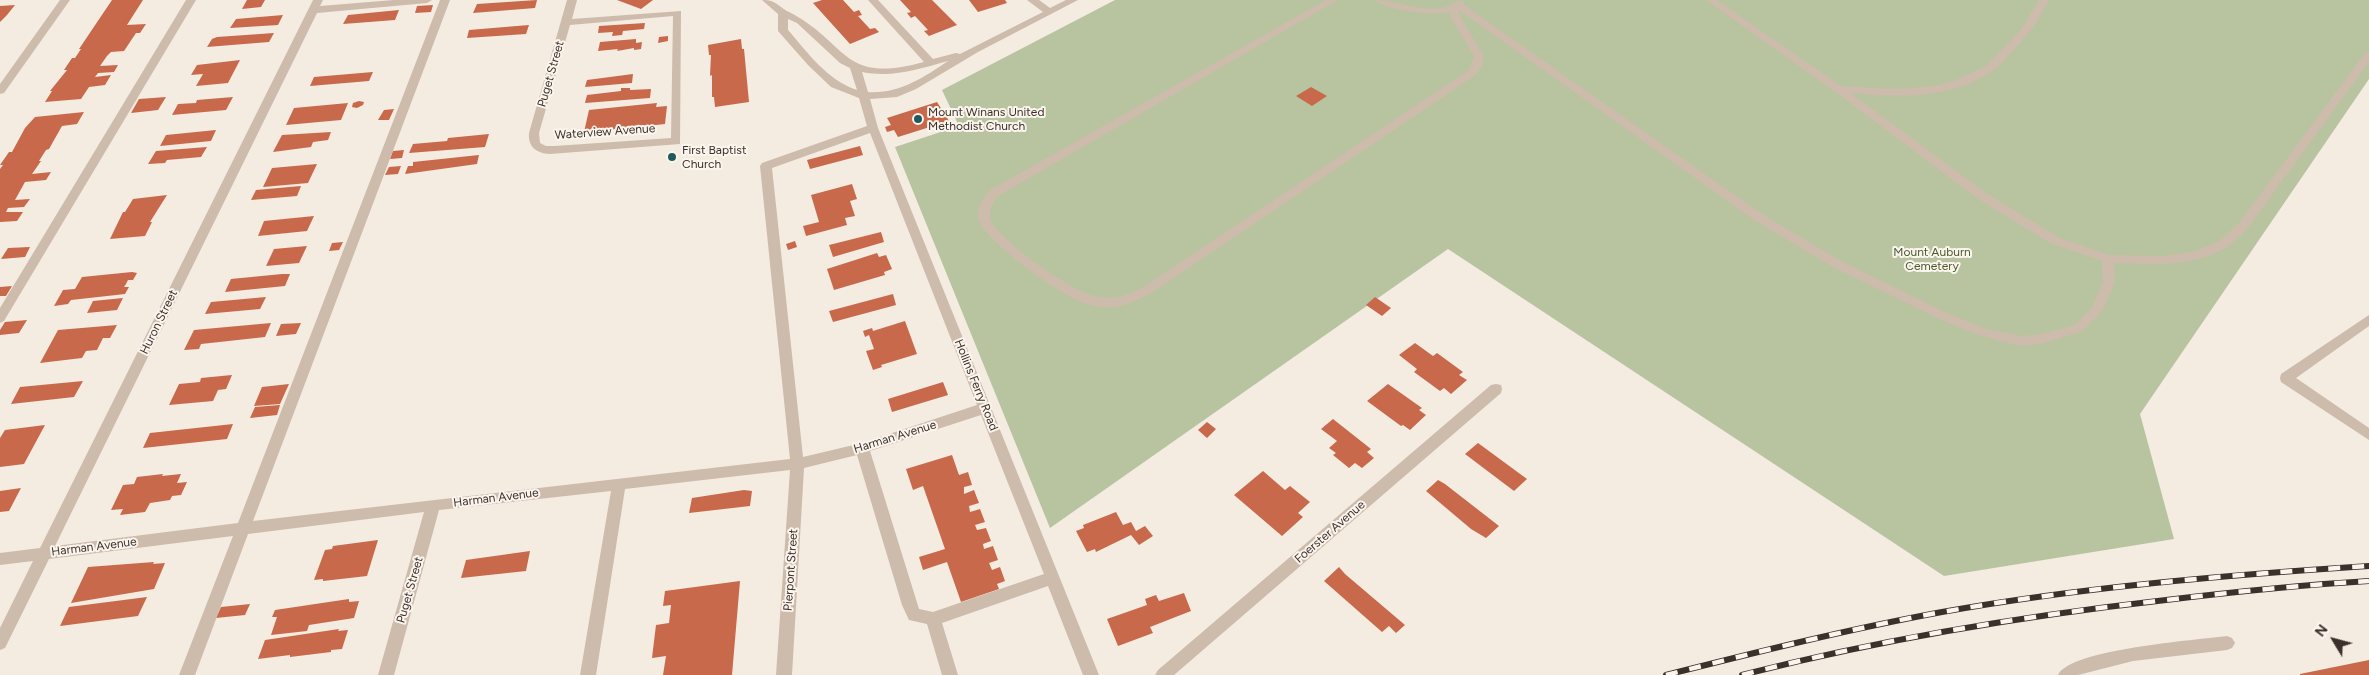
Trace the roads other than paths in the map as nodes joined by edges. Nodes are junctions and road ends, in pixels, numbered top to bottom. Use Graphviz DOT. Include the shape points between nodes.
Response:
graph roads {
  1 [pos="65,0"];
  2 [pos="191,0"];
  3 [pos="427,0"];
  4 [pos="445,0"];
  5 [pos="572,0"];
  6 [pos="767,0"];
  7 [pos="873,0"];
  8 [pos="1032,0"];
  9 [pos="1072,0"];
  10 [pos="1333,0"];
  11 [pos="1380,0"];
  12 [pos="1711,0"];
  13 [pos="2044,0"];
  14 [pos="1459,4"];
  15 [pos="316,5"];
  16 [pos="1050,12"];
  17 [pos="783,13"];
  18 [pos="566,22"];
  19 [pos="973,50"];
  20 [pos="2369,55"];
  21 [pos="932,64"];
  22 [pos="855,66"];
  23 [pos="1838,89"];
  24 [pos="0,92"];
  25 [pos="864,95"];
  26 [pos="873,128"];
  27 [pos="537,148"];
  28 [pos="2108,259"];
  29 [pos="0,318"];
  30 [pos="2369,320"];
  31 [pos="1496,389"];
  32 [pos="985,408"];
  33 [pos="2369,435"];
  34 [pos="862,448"];
  35 [pos="797,464"];
  36 [pos="619,484"];
  37 [pos="433,505"];
  38 [pos="243,529"];
  39 [pos="44,554"];
  40 [pos="0,559"];
  41 [pos="1052,578"];
  42 [pos="933,619"];
  43 [pos="0,643"];
  44 [pos="2228,643"];
  45 [pos="187,675"];
  46 [pos="386,675"];
  47 [pos="588,675"];
  48 [pos="784,675"];
  49 [pos="950,675"];
  50 [pos="1091,675"];
  51 [pos="1163,675"];
  52 [pos="2066,675"];
  1 -- 24 [label="street"];
  2 -- 29 [label="street"];
  3 -- 15 [label="street"];
  4 -- 38 [label="street"];
  5 -- 18 [label="street, Puget Street"];
  6 -- 17 [label="street"];
  7 -- 21 [label="street"];
  8 -- 16 [label="street"];
  9 -- 16 [label="street"];
  10 -- 14 [label="street" via="994,193 986,202 983,214 986,225 1069,291 1086,300 1105,303 1125,300 1146,291 1473,72 1479,56 1456,18"];
  11 -- 14 [label="street" via="1422,11"];
  12 -- 23 [label="street"];
  13 -- 23 [label="street" via="2037,17 2017,41 1990,67 1960,83 1907,93"];
  14 -- 28 [label="street" via="1758,216 1837,264 1982,332 2021,341 2080,328 2097,310 2109,282"];
  15 -- 39 [label="street, Huron Street"];
  16 -- 19 [label="street"];
  17 -- 22 [label="street" via="800,21 839,57"];
  17 -- 25 [label="street" via="783,31 827,77 840,87"];
  18 -- 27 [label="street, Puget Street" via="534,133 533,141"];
  18 -- 27 [label="street, Waterview Avenue" via="678,13 676,141 546,151"];
  19 -- 21 [label="street"];
  19 -- 25 [label="street" via="912,88 892,94"];
  20 -- 28 [label="street" via="2243,226 2223,244 2198,255 2164,260"];
  21 -- 22 [label="street" via="902,71"];
  22 -- 25 [label="street, Hollins Ferry Road"];
  23 -- 28 [label="street" via="2016,218 2054,240"];
  25 -- 26 [label="street, Hollins Ferry Road"];
  26 -- 32 [label="street, Hollins Ferry Road"];
  26 -- 35 [label="street, Pierpont Street" via="766,166"];
  30 -- 33 [label="street" via="2286,378"];
  31 -- 51 [label="street, Foerster Avenue"];
  32 -- 34 [label="street, Harman Avenue"];
  32 -- 41 [label="street, Hollins Ferry Road"];
  34 -- 35 [label="street, Harman Avenue"];
  34 -- 42 [label="street" via="908,604 914,615"];
  35 -- 36 [label="street, Harman Avenue"];
  35 -- 48 [label="street, Pierpont Street"];
  36 -- 37 [label="street, Harman Avenue"];
  36 -- 47 [label="street"];
  37 -- 38 [label="street, Harman Avenue"];
  37 -- 46 [label="street, Puget Street"];
  38 -- 39 [label="street, Harman Avenue"];
  38 -- 45 [label="street"];
  39 -- 40 [label="street, Harman Avenue"];
  39 -- 43 [label="street, Huron Street"];
  41 -- 42 [label="street"];
  41 -- 50 [label="street, Hollins Ferry Road"];
  42 -- 49 [label="street"];
  44 -- 52 [label="street" via="2133,654 2074,669"];
}
